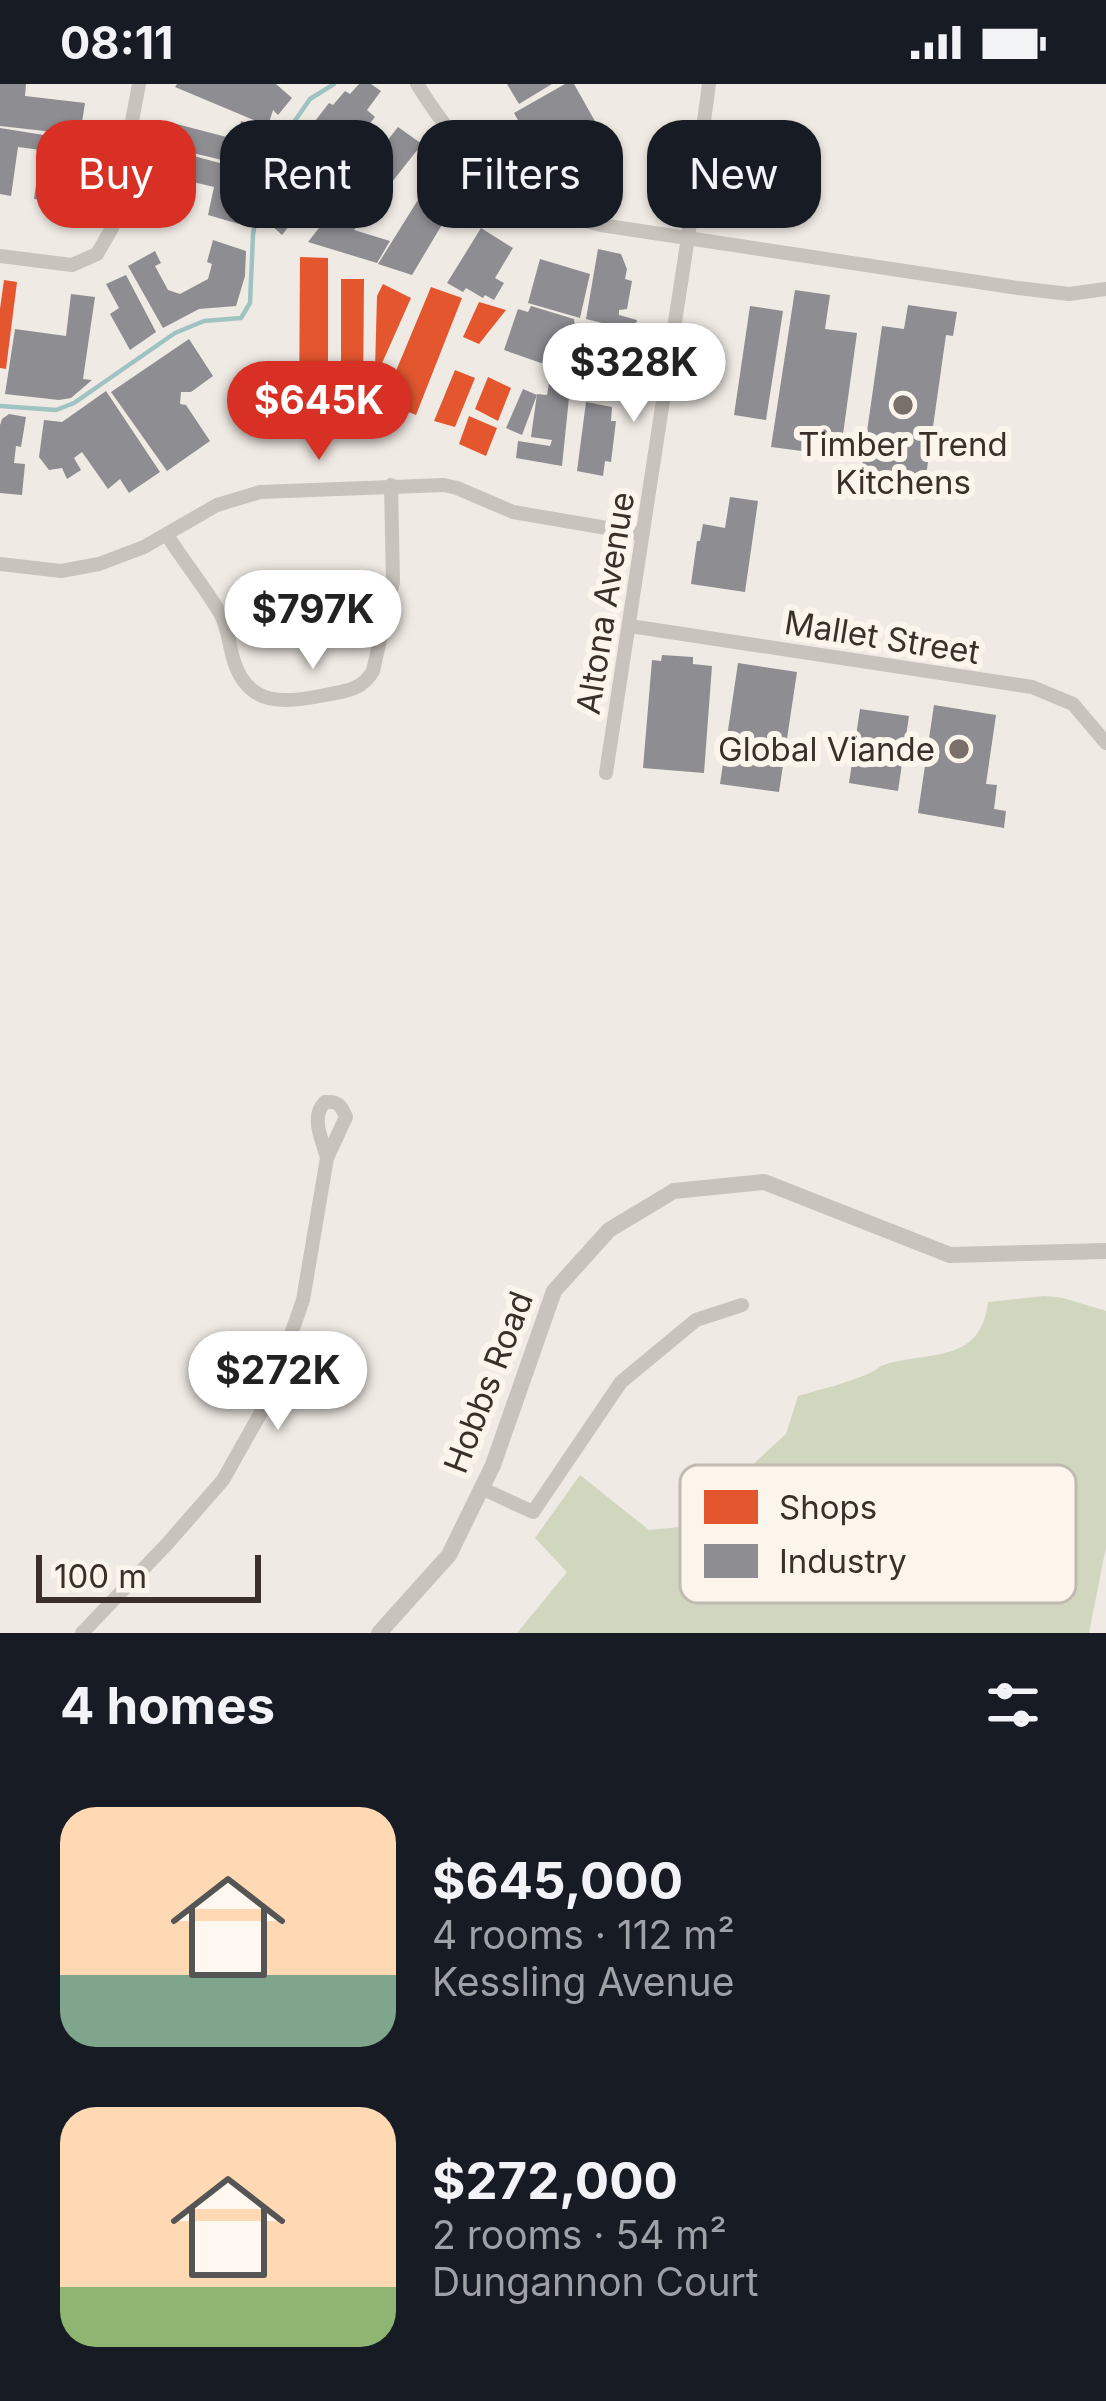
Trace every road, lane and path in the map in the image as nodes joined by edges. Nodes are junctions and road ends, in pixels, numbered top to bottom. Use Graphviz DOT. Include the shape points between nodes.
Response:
graph roads {
  1 [pos="139,84"];
  2 [pos="417,84"];
  3 [pos="709,84"];
  4 [pos="688,238"];
  5 [pos="0,256"];
  6 [pos="1106,289"];
  7 [pos="391,485"];
  8 [pos="642,533"];
  9 [pos="167,535"];
  10 [pos="0,564"];
  11 [pos="630,626"];
  12 [pos="1106,743"];
  13 [pos="606,773"];
  14 [pos="327,1158"];
  15 [pos="1106,1251"];
  16 [pos="742,1306"];
  17 [pos="481,1488"];
  18 [pos="82,1633"];
  19 [pos="379,1633"];
  1 -- 5 [label="street" via="112,228 97,254 72,266"];
  2 -- 4 [label="street" via="455,141 526,198 588,222"];
  3 -- 4 [label="street, Altona Avenue"];
  4 -- 6 [label="street" via="1055,293"];
  4 -- 8 [label="street, Altona Avenue"];
  7 -- 8 [label="street" via="457,488 513,512"];
  7 -- 9 [label="street" via="260,491"];
  7 -- 9 [label="street" via="392,592 373,670 352,690 278,701 253,692 233,660 219,611"];
  8 -- 11 [label="street, Altona Avenue"];
  9 -- 10 [label="street" via="82,569"];
  11 -- 12 [label="street, Mallet Street" via="1032,687 1073,704"];
  11 -- 13 [label="street, Altona Avenue"];
  14 -- 18 [label="street" via="303,1300 268,1400 223,1480"];
  15 -- 17 [label="street, Hobbs Road" via="950,1255 764,1182 674,1191 609,1231 554,1291"];
  16 -- 17 [label="street" via="695,1320 621,1382 533,1512"];
  17 -- 19 [label="street, Hobbs Road" via="448,1555"];
}
